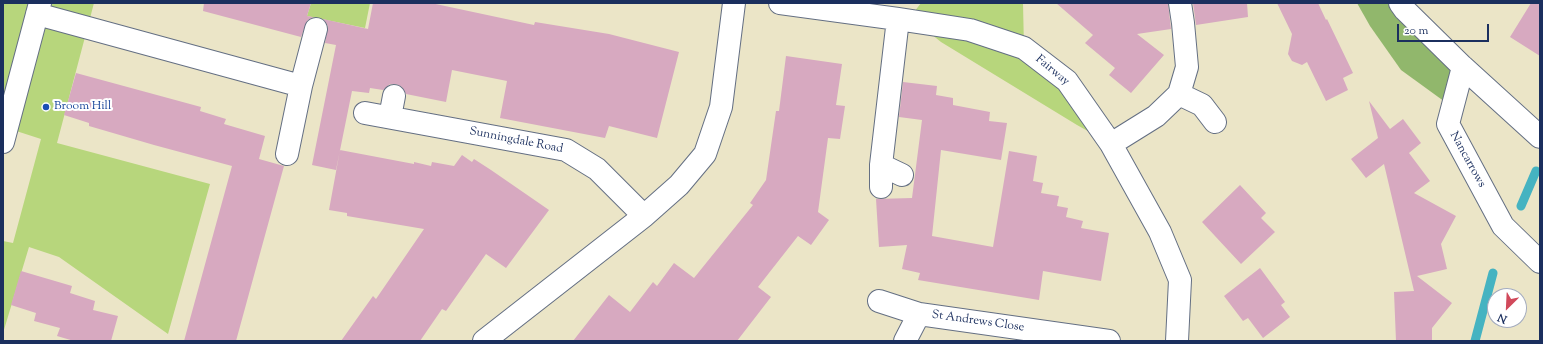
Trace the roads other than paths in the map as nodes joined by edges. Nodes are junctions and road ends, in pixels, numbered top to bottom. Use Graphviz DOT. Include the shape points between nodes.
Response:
graph roads {
  1 [pos="734,3"];
  2 [pos="780,3"];
  3 [pos="1180,3"];
  4 [pos="1405,5"];
  5 [pos="39,8"];
  6 [pos="866,8"];
  7 [pos="898,19"];
  8 [pos="316,29"];
  9 [pos="1463,67"];
  10 [pos="301,86"];
  11 [pos="1180,94"];
  12 [pos="394,96"];
  13 [pos="365,113"];
  14 [pos="390,117"];
  15 [pos="1215,122"];
  16 [pos="4,133"];
  17 [pos="1540,138"];
  18 [pos="1111,144"];
  19 [pos="287,154"];
  20 [pos="881,165"];
  21 [pos="902,175"];
  22 [pos="881,187"];
  23 [pos="644,216"];
  24 [pos="1540,262"];
  25 [pos="879,301"];
  26 [pos="919,314"];
  27 [pos="1019,335"];
  28 [pos="484,341"];
  29 [pos="905,341"];
  30 [pos="1109,341"];
  31 [pos="1177,341"];
  1 -- 23 [label="street" via="721,107 705,154 679,185"];
  2 -- 6 [label="street, Fairway"];
  3 -- 11 [label="street" via="1187,67"];
  4 -- 9 [label="street"];
  5 -- 10 [label="street"];
  5 -- 16 [label="street"];
  6 -- 7 [label="street, Fairway"];
  7 -- 18 [label="street, Fairway" via="970,30 1024,48 1067,81"];
  7 -- 20 [label="street"];
  8 -- 10 [label="street"];
  9 -- 17 [label="street"];
  9 -- 24 [label="street, Nancarrows" via="1448,124 1503,226"];
  10 -- 19 [label="street"];
  11 -- 15 [label="street" via="1202,105"];
  11 -- 18 [label="street" via="1156,116"];
  12 -- 14 [label="street"];
  13 -- 14 [label="street, Sunningdale Road"];
  14 -- 23 [label="street, Sunningdale Road" via="566,150 597,169"];
  18 -- 31 [label="street, Fairway" via="1160,232 1180,280"];
  20 -- 21 [label="street"];
  20 -- 22 [label="street"];
  23 -- 28 [label="street"];
  25 -- 26 [label="street, St Andrews Close"];
  26 -- 27 [label="street, St Andrews Close"];
  26 -- 29 [label="street, St Andrews Close"];
  27 -- 30 [label="street, St Andrews Close"];
}
